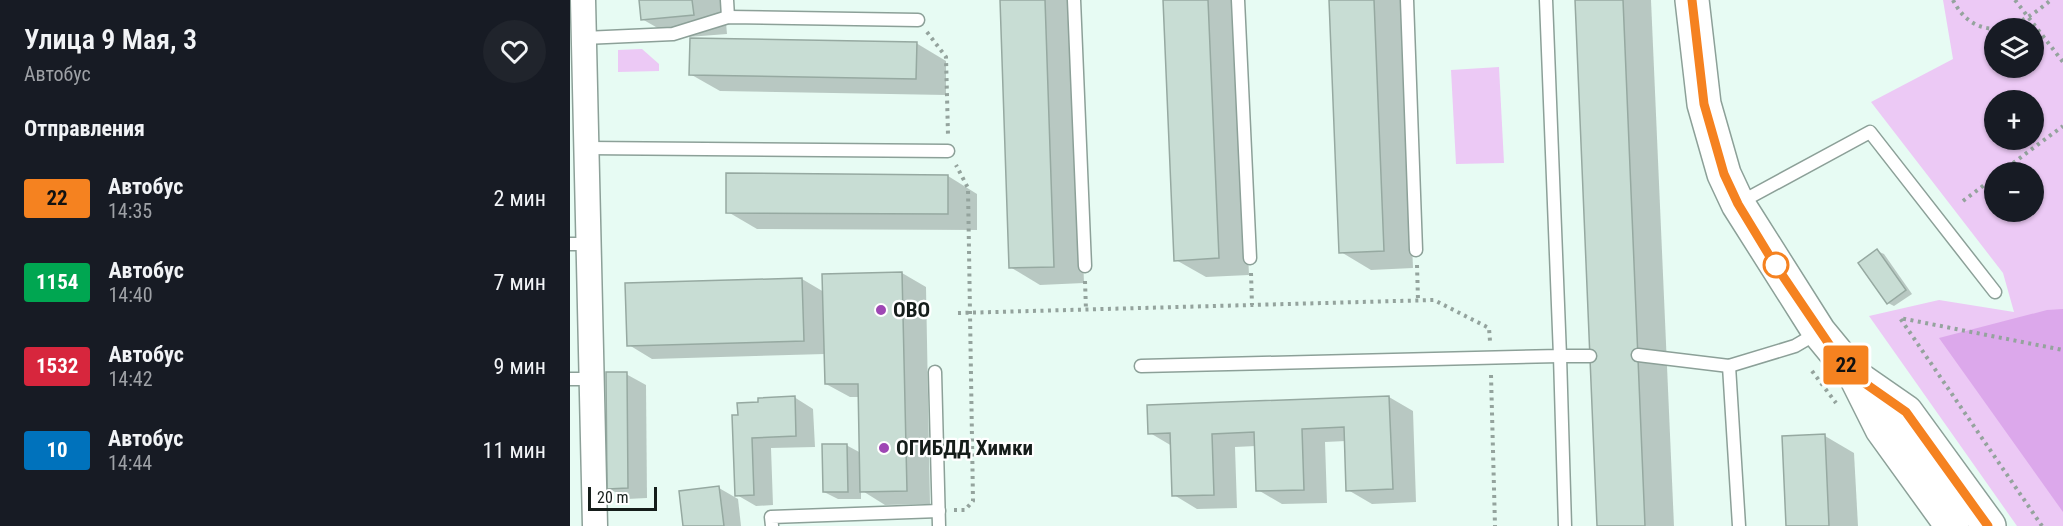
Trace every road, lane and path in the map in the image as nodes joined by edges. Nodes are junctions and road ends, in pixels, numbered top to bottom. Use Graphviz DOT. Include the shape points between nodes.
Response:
graph roads {
  1 [pos="583,0"];
  2 [pos="727,0"];
  3 [pos="1074,0"];
  4 [pos="1238,0"];
  5 [pos="1407,0"];
  6 [pos="1546,0"];
  7 [pos="1692,0"];
  8 [pos="1953,0"];
  9 [pos="2015,0"];
  10 [pos="2051,0"];
  11 [pos="728,17"];
  12 [pos="2028,17"];
  13 [pos="918,20"];
  14 [pos="1984,27"];
  15 [pos="584,38"];
  16 [pos="2063,62"];
  17 [pos="2063,126"];
  18 [pos="586,148"];
  19 [pos="948,152"];
  20 [pos="2014,162"];
  21 [pos="1984,186"];
  22 [pos="1964,201"];
  23 [pos="1738,204"];
  24 [pos="579,244"];
  25 [pos="1416,250"];
  26 [pos="1250,258"];
  27 [pos="1085,266"];
  28 [pos="1995,292"];
  29 [pos="1418,300"];
  30 [pos="1252,305"];
  31 [pos="1086,310"];
  32 [pos="958,313"];
  33 [pos="970,313"];
  34 [pos="1819,332"];
  35 [pos="2063,350"];
  36 [pos="1638,355"];
  37 [pos="1560,356"];
  38 [pos="1590,356"];
  39 [pos="1490,357"];
  40 [pos="1141,366"];
  41 [pos="1729,366"];
  42 [pos="935,372"];
  43 [pos="1856,377"];
  44 [pos="581,379"];
  45 [pos="939,511"];
  46 [pos="595,526"];
  47 [pos="772,526"];
  48 [pos="939,526"];
  49 [pos="1496,526"];
  50 [pos="1565,526"];
  51 [pos="1739,526"];
  52 [pos="1952,526"];
  53 [pos="1989,526"];
  54 [pos="2042,526"];
  1 -- 15 [label="street"];
  2 -- 11 [label="lane"];
  3 -- 27 [label="lane"];
  4 -- 26 [label="lane"];
  5 -- 25 [label="lane"];
  6 -- 37 [label="lane"];
  7 -- 23 [label="main road" via="1704,104 1724,174"];
  8 -- 14 [label="path" via="1966,20"];
  9 -- 12 [label="path"];
  10 -- 12 [label="path"];
  11 -- 13 [label="lane"];
  11 -- 15 [label="lane" via="673,34"];
  12 -- 16 [label="path"];
  15 -- 18 [label="street"];
  17 -- 20 [label="path"];
  18 -- 19 [label="lane"];
  18 -- 24 [label="street"];
  21 -- 22 [label="path"];
  23 -- 28 [label="lane" via="1870,132"];
  23 -- 34 [label="main road"];
  24 -- 44 [label="street"];
  25 -- 29 [label="path"];
  26 -- 30 [label="path"];
  27 -- 31 [label="path"];
  29 -- 30 [label="path"];
  29 -- 39 [label="path" via="1434,300 1490,328"];
  30 -- 31 [label="path"];
  31 -- 33 [label="path"];
  32 -- 33 [label="path"];
  33 -- 45 [label="path" via="973,501 964,510"];
  34 -- 41 [label="lane" via="1795,346"];
  34 -- 43 [label="main road"];
  35 -- 54 [label="path" via="1900,318"];
  36 -- 41 [label="lane"];
  37 -- 38 [label="lane"];
  37 -- 39 [label="lane"];
  37 -- 50 [label="lane"];
  39 -- 40 [label="lane"];
  39 -- 49 [label="path"];
  41 -- 51 [label="lane"];
  42 -- 45 [label="lane"];
  43 -- 52 [label="main road" via="1882,429"];
  43 -- 53 [label="main road" via="1906,412"];
  44 -- 46 [label="street"];
  45 -- 47 [label="lane" via="771,518"];
  45 -- 48 [label="lane"];
}
